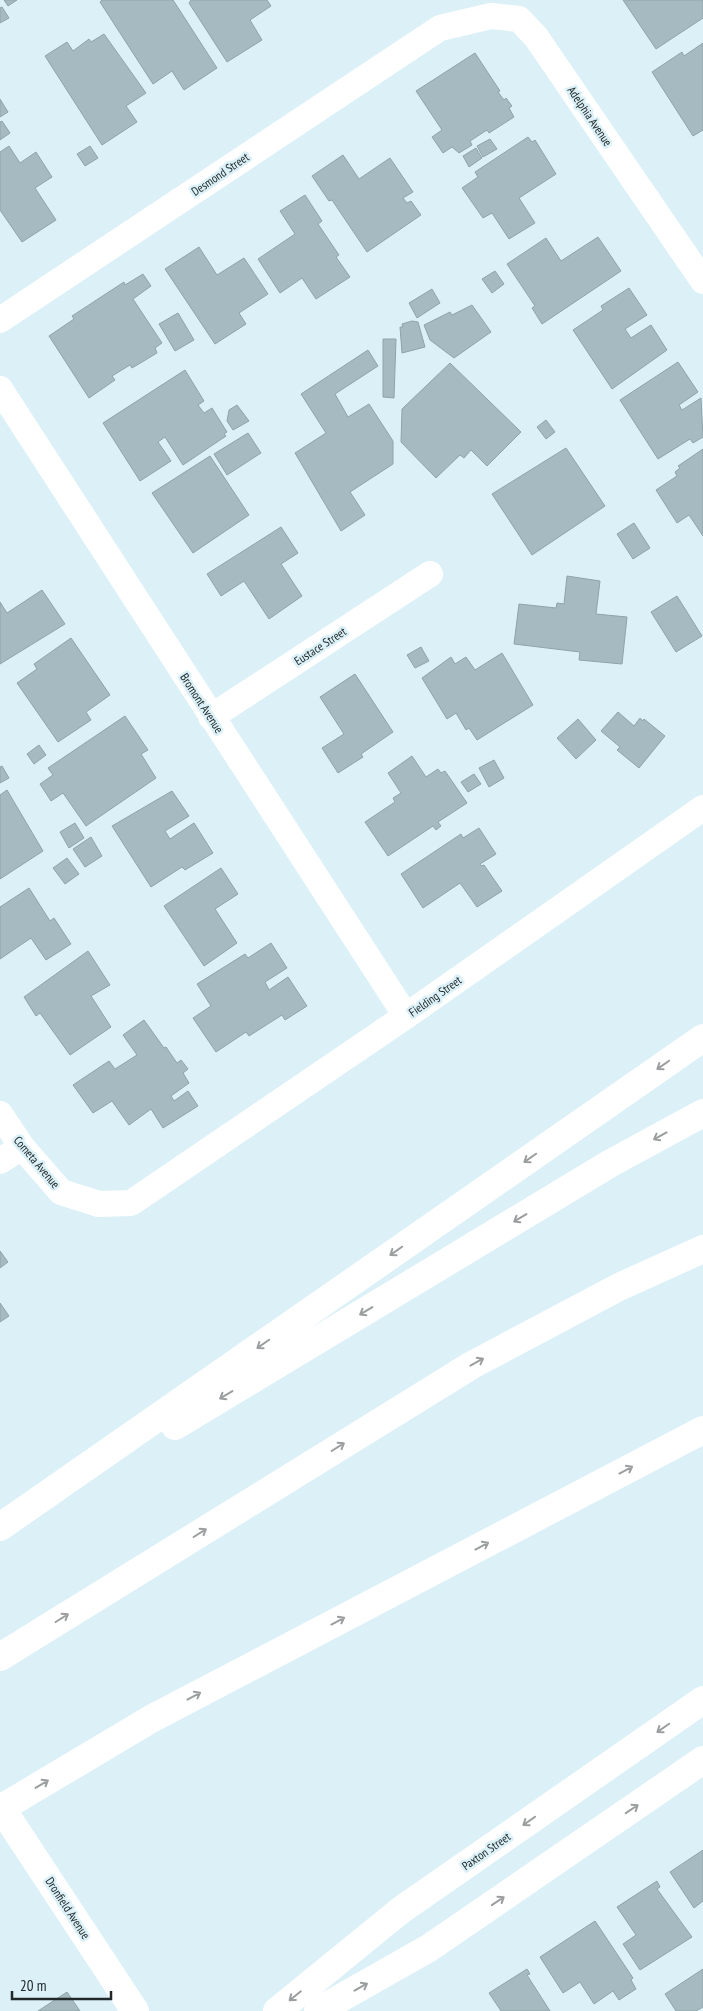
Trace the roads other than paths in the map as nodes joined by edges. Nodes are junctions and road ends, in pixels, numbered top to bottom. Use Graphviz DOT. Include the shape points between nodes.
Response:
graph roads {
  1 [pos="440,28"];
  2 [pos="703,281"];
  3 [pos="0,320"];
  4 [pos="0,389"];
  5 [pos="430,574"];
  6 [pos="211,717"];
  7 [pos="703,808"];
  8 [pos="406,1016"];
  9 [pos="703,1038"];
  10 [pos="703,1113"];
  11 [pos="0,1114"];
  12 [pos="22,1147"];
  13 [pos="0,1161"];
  14 [pos="164,1180"];
  15 [pos="703,1249"];
  16 [pos="703,1430"];
  17 [pos="0,1527"];
  18 [pos="0,1531"];
  19 [pos="10,1650"];
  20 [pos="703,1700"];
  21 [pos="703,1760"];
  22 [pos="0,1807"];
  23 [pos="135,2011"];
  24 [pos="277,2011"];
  25 [pos="318,2011"];
  1 -- 2 [label="street, Adelphia Avenue" via="491,16 519,19 536,37"];
  1 -- 3 [label="street, Desmond Street"];
  4 -- 6 [label="street, Bromont Avenue"];
  5 -- 6 [label="street, Eustace Street"];
  6 -- 8 [label="street, Bromont Avenue"];
  7 -- 8 [label="street, Fielding Street"];
  8 -- 14 [label="street, Fielding Street"];
  9 -- 17 [label="main road, one-way"];
  10 -- 18 [label="main road, one-way" via="611,1163"];
  11 -- 12 [label="street, Cometa Avenue"];
  12 -- 13 [label="street"];
  12 -- 14 [label="street, Cometa Avenue" via="61,1192 99,1204 131,1203"];
  19 -- 15 [label="main road, one-way" via="472,1365 619,1287"];
  22 -- 16 [label="main road, one-way" via="151,1719"];
  20 -- 24 [label="main road, Paxton Street, one-way" via="401,1910"];
  25 -- 21 [label="main road, one-way" via="429,1948"];
  22 -- 23 [label="main road, Dronfield Avenue"];
}
